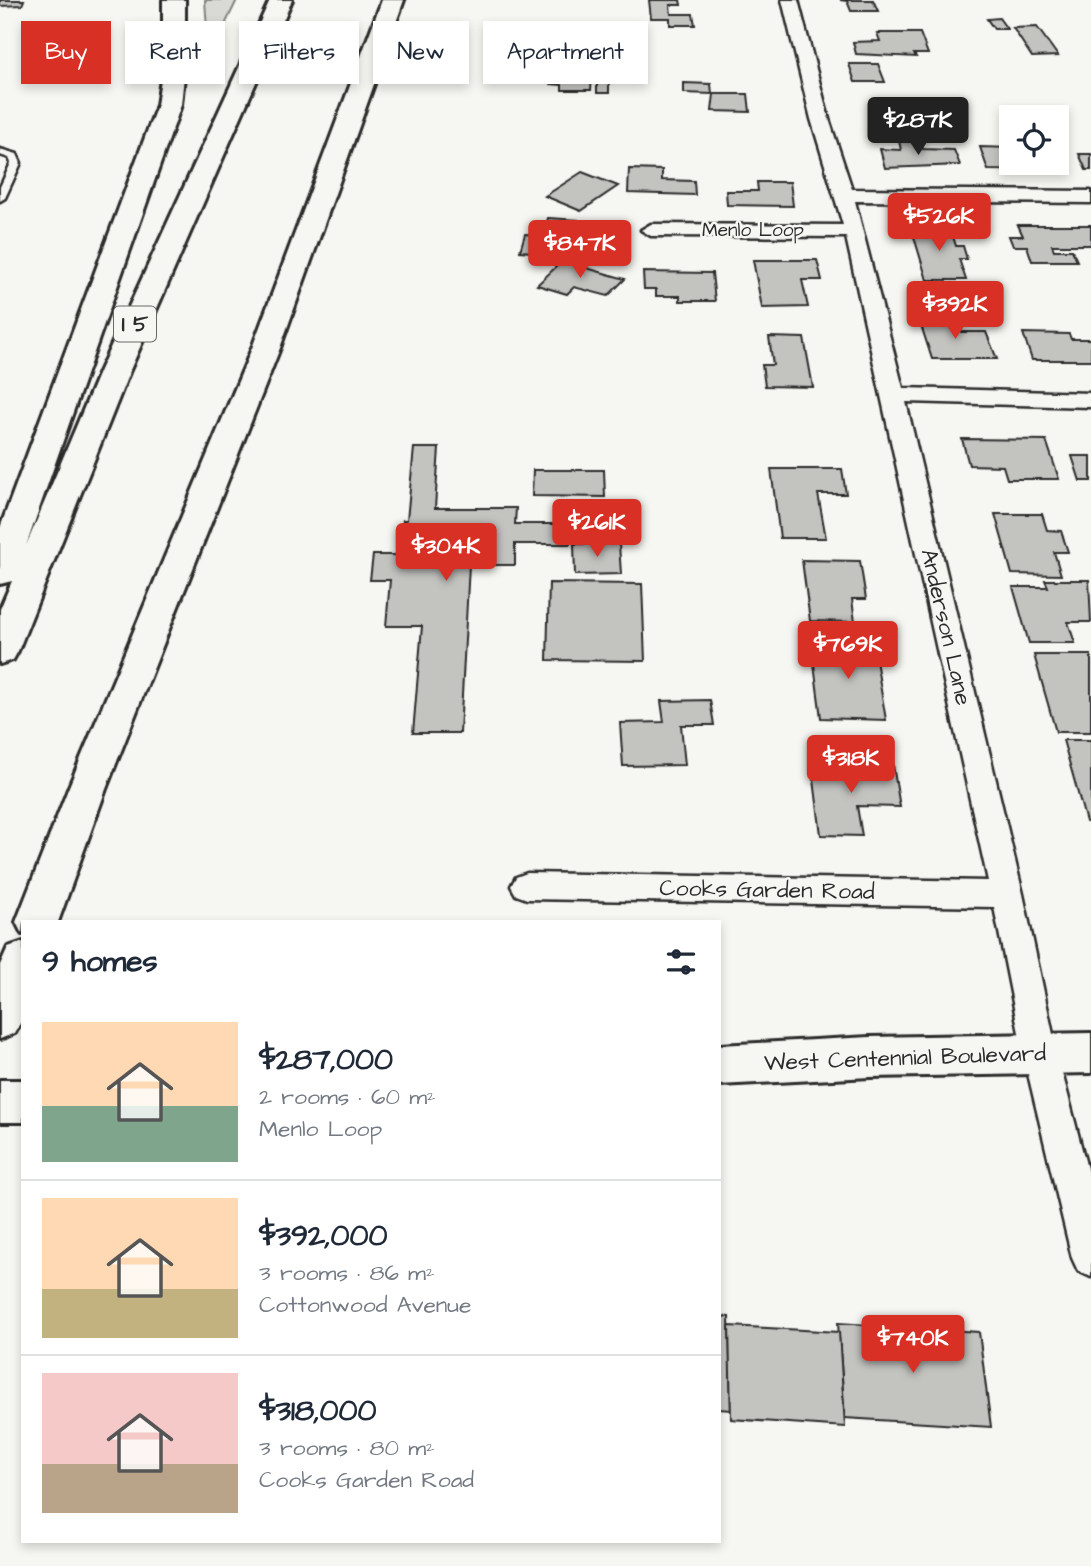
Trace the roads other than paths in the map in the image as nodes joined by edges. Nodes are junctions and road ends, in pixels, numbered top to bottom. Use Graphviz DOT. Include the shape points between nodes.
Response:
graph roads {
  1 [pos="174,0"];
  2 [pos="281,0"];
  3 [pos="393,0"];
  4 [pos="406,0"];
  5 [pos="790,0"];
  6 [pos="386,21"];
  7 [pos="393,21"];
  8 [pos="373,57"];
  9 [pos="0,152"];
  10 [pos="845,194"];
  11 [pos="1091,197"];
  12 [pos="0,198"];
  13 [pos="651,230"];
  14 [pos="856,231"];
  15 [pos="893,395"];
  16 [pos="1091,400"];
  17 [pos="0,573"];
  18 [pos="0,652"];
  19 [pos="527,886"];
  20 [pos="1007,894"];
  21 [pos="38,920"];
  22 [pos="21,965"];
  23 [pos="0,1020"];
  24 [pos="1041,1053"];
  25 [pos="1091,1053"];
  26 [pos="721,1065"];
  27 [pos="0,1101"];
  28 [pos="21,1101"];
  29 [pos="1091,1258"];
  1 -- 17 [label="main road" via="169,105"];
  2 -- 18 [label="main road, I 5" via="121,357"];
  3 -- 6 [label="main road"];
  4 -- 7 [label="main road"];
  5 -- 10 [label="street, Anderson Lane" via="820,119"];
  8 -- 21 [label="main road" via="266,348"];
  9 -- 12 [label="lane" via="13,156 16,163"];
  10 -- 11 [label="street"];
  10 -- 14 [label="street, Anderson Lane"];
  13 -- 14 [label="street, Menlo Loop"];
  14 -- 15 [label="street, Anderson Lane"];
  15 -- 16 [label="street"];
  15 -- 20 [label="street, Anderson Lane"];
  19 -- 20 [label="street, Cooks Garden Road"];
  20 -- 24 [label="street, Anderson Lane"];
  22 -- 23 [label="main road"];
  24 -- 25 [label="main road, West Centennial Boulevard"];
  24 -- 26 [label="main road, West Centennial Boulevard"];
  24 -- 29 [label="street, Anderson Lane"];
  27 -- 28 [label="main road"];
}
